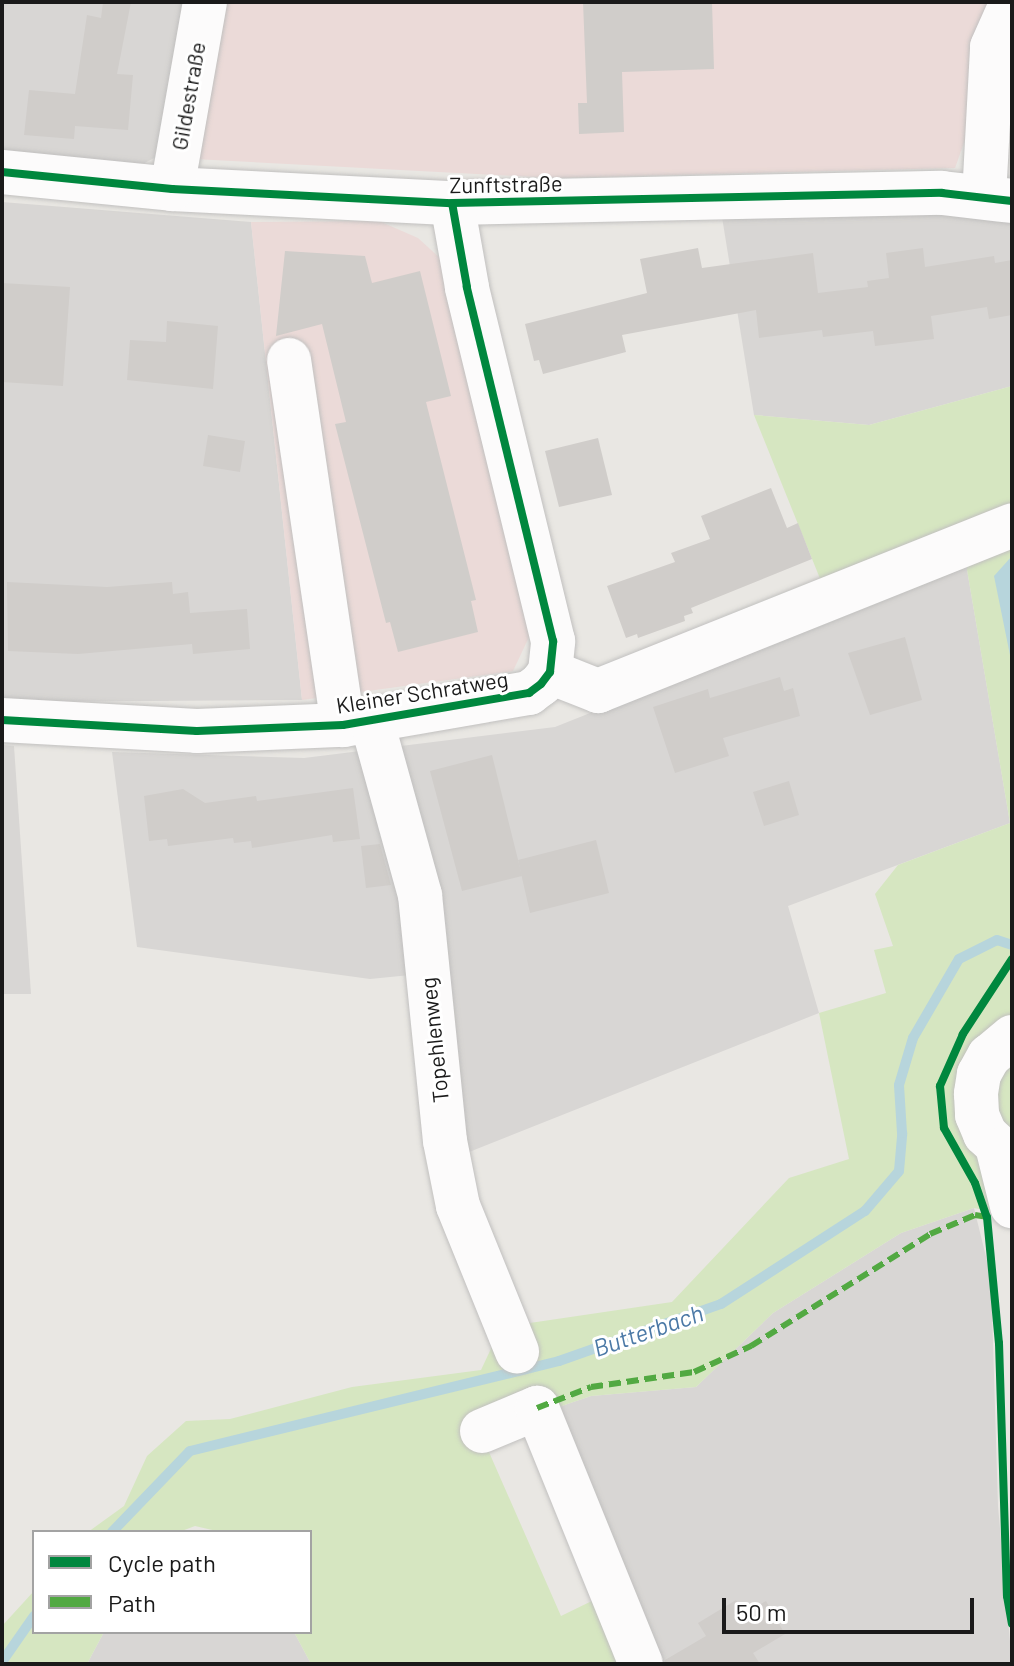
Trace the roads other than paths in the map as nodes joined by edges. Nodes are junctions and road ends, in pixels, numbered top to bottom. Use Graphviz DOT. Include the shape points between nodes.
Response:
graph roads {
  1 [pos="205,2"];
  2 [pos="1012,2"];
  3 [pos="2,172"];
  4 [pos="172,189"];
  5 [pos="998,199"];
  6 [pos="452,203"];
  7 [pos="289,360"];
  8 [pos="1012,525"];
  9 [pos="550,672"];
  10 [pos="2,720"];
  11 [pos="357,724"];
  12 [pos="1012,1037"];
  13 [pos="1005,1155"];
  14 [pos="1012,1206"];
  15 [pos="517,1351"];
  16 [pos="482,1431"];
  17 [pos="641,1664"];
  1 -- 4 [label="street, Gildestraße"];
  2 -- 5 [label="street" via="992,47"];
  3 -- 4 [label="street, Zunftstraße"];
  4 -- 6 [label="street, Zunftstraße"];
  5 -- 6 [label="street, Zunftstraße" via="942,193"];
  6 -- 9 [label="street" via="467,287 553,641"];
  7 -- 11 [label="street, Topehlenweg"];
  8 -- 9 [label="street" via="598,691"];
  9 -- 11 [label="street, Kleiner Schratweg" via="529,693"];
  10 -- 11 [label="street, Kleiner Schratweg" via="197,731"];
  11 -- 15 [label="street, Topehlenweg" via="420,895 445,1141 458,1206"];
  12 -- 13 [label="street" via="989,1056 976,1094 985,1134"];
  13 -- 14 [label="street"];
  16 -- 17 [label="street" via="537,1408"];
}
